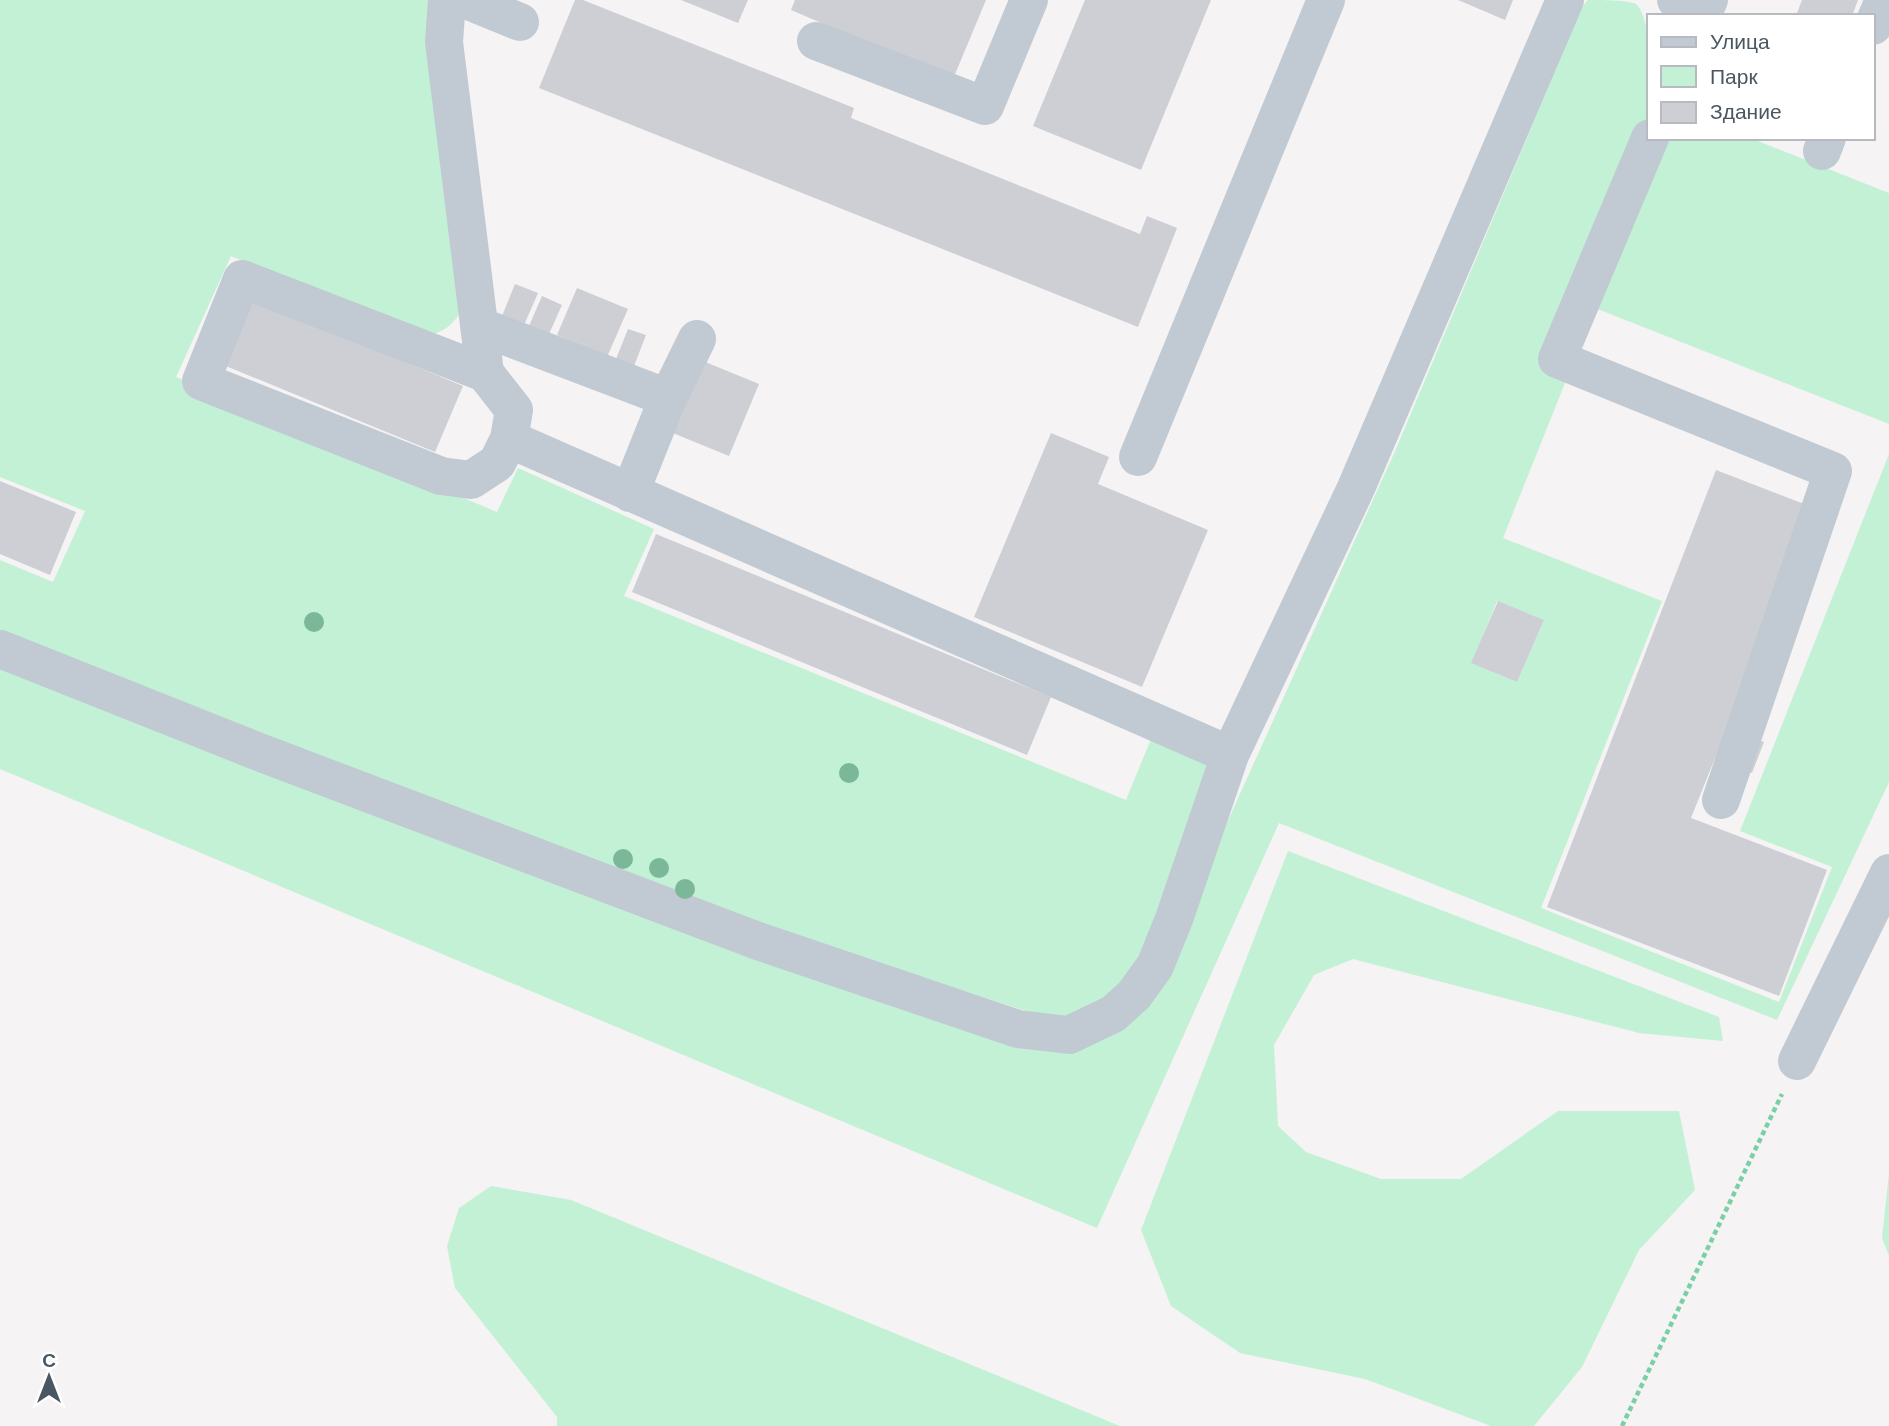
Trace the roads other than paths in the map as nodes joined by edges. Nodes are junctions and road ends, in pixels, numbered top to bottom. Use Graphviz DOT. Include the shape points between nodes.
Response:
graph roads {
  1 [pos="447,0"];
  2 [pos="466,0"];
  3 [pos="1029,0"];
  4 [pos="1326,0"];
  5 [pos="1565,0"];
  6 [pos="1884,0"];
  7 [pos="520,22"];
  8 [pos="1875,22"];
  9 [pos="816,41"];
  10 [pos="1649,140"];
  11 [pos="479,326"];
  12 [pos="697,339"];
  13 [pos="485,373"];
  14 [pos="668,398"];
  15 [pos="509,439"];
  16 [pos="1138,457"];
  17 [pos="630,492"];
  18 [pos="0,649"];
  19 [pos="1230,755"];
  20 [pos="1721,800"];
  21 [pos="1889,873"];
  22 [pos="1797,1061"];
  1 -- 11 [label="lane" via="444,42"];
  2 -- 7 [label="lane"];
  3 -- 9 [label="lane" via="985,106"];
  4 -- 16 [label="lane"];
  5 -- 19 [label="lane" via="1356,488"];
  6 -- 8 [label="lane"];
  10 -- 20 [label="lane" via="1557,359 1833,471"];
  11 -- 13 [label="lane"];
  11 -- 14 [label="lane"];
  12 -- 14 [label="lane"];
  13 -- 15 [label="lane" via="514,410"];
  13 -- 15 [label="lane" via="242,279 201,381 442,476 471,480 497,463"];
  14 -- 17 [label="lane"];
  15 -- 17 [label="lane"];
  17 -- 19 [label="lane"];
  18 -- 19 [label="lane" via="758,941 1040,1033 1069,1035 1113,1014 1134,995 1155,965"];
  21 -- 22 [label="lane"];
}
